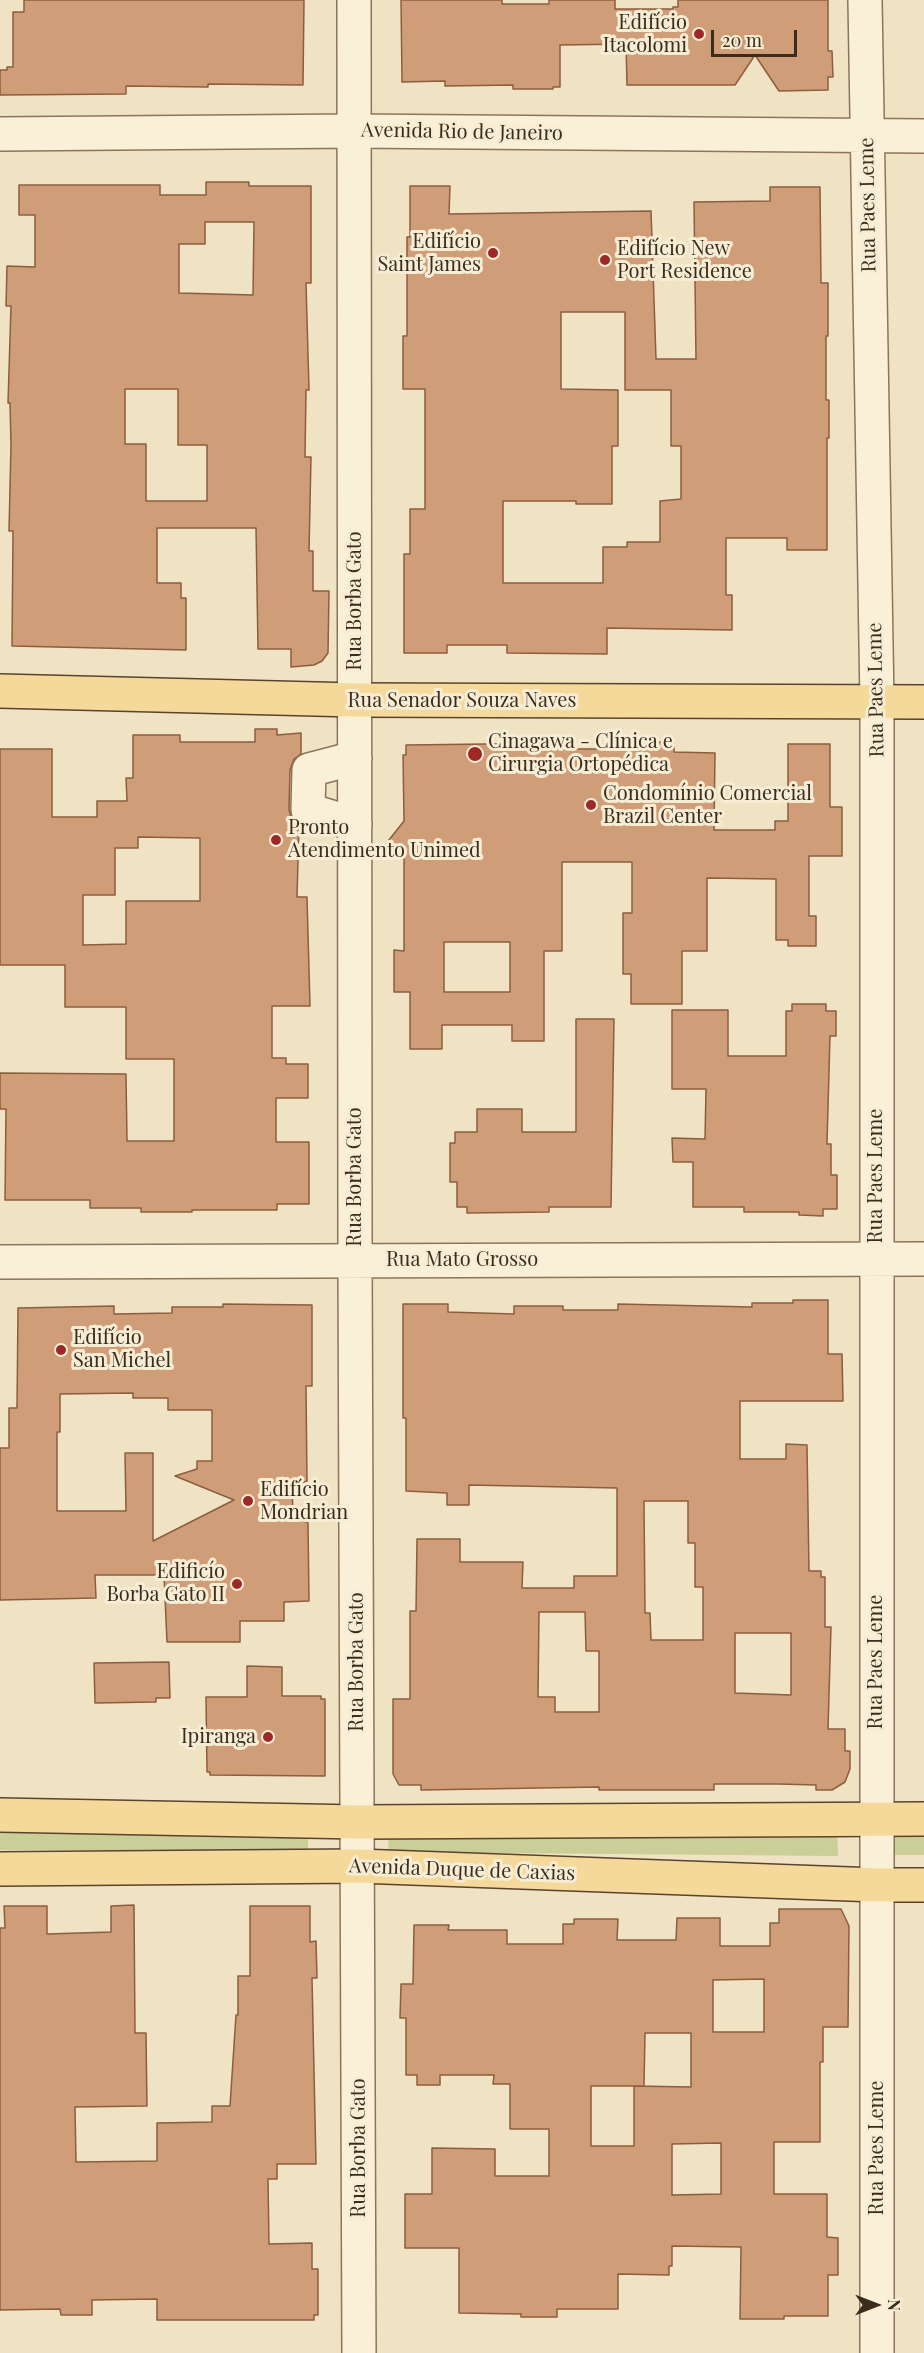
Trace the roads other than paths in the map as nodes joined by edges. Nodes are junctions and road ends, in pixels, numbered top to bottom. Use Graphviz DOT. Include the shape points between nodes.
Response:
graph roads {
  1 [pos="354,0"];
  2 [pos="865,0"];
  3 [pos="354,131"];
  4 [pos="0,134"];
  5 [pos="867,136"];
  6 [pos="924,136"];
  7 [pos="0,691"];
  8 [pos="355,700"];
  9 [pos="877,702"];
  10 [pos="924,702"];
  11 [pos="355,758"];
  12 [pos="355,824"];
  13 [pos="876,1259"];
  14 [pos="924,1259"];
  15 [pos="355,1260"];
  16 [pos="0,1262"];
  17 [pos="0,1815"];
  18 [pos="876,1819"];
  19 [pos="924,1819"];
  20 [pos="358,1822"];
  21 [pos="358,1866"];
  22 [pos="0,1869"];
  23 [pos="877,1885"];
  24 [pos="924,1885"];
  25 [pos="359,2353"];
  26 [pos="877,2353"];
  1 -- 3 [label="street, Rua Borba Gato"];
  2 -- 5 [label="street, Rua Paes Leme"];
  3 -- 4 [label="street, Avenida Rio de Janeiro"];
  3 -- 5 [label="street, Avenida Rio de Janeiro"];
  3 -- 8 [label="street, Rua Borba Gato"];
  5 -- 6 [label="street, Avenida Rio de Janeiro"];
  5 -- 9 [label="street, Rua Paes Leme"];
  7 -- 8 [label="main road, Rua Senador Souza Naves"];
  8 -- 9 [label="main road, Rua Senador Souza Naves"];
  8 -- 11 [label="street, Rua Borba Gato"];
  9 -- 10 [label="main road, Rua Senador Souza Naves"];
  9 -- 13 [label="street, Rua Paes Leme"];
  11 -- 12 [label="street, Rua Borba Gato"];
  11 -- 12 [label="street" via="309,770 308,810"];
  12 -- 15 [label="street, Rua Borba Gato"];
  13 -- 14 [label="street, Rua Mato Grosso"];
  13 -- 15 [label="street, Rua Mato Grosso"];
  13 -- 18 [label="street, Rua Paes Leme"];
  15 -- 16 [label="street, Rua Mato Grosso"];
  15 -- 20 [label="street, Rua Borba Gato"];
  17 -- 20 [label="main road"];
  18 -- 19 [label="main road"];
  18 -- 20 [label="main road"];
  18 -- 23 [label="street, Rua Paes Leme"];
  20 -- 21 [label="street, Rua Borba Gato"];
  21 -- 22 [label="main road, Avenida Duque de Caxias"];
  21 -- 23 [label="main road, Avenida Duque de Caxias"];
  21 -- 25 [label="street, Rua Borba Gato"];
  23 -- 24 [label="main road, Avenida Duque de Caxias"];
  23 -- 26 [label="street, Rua Paes Leme"];
}
